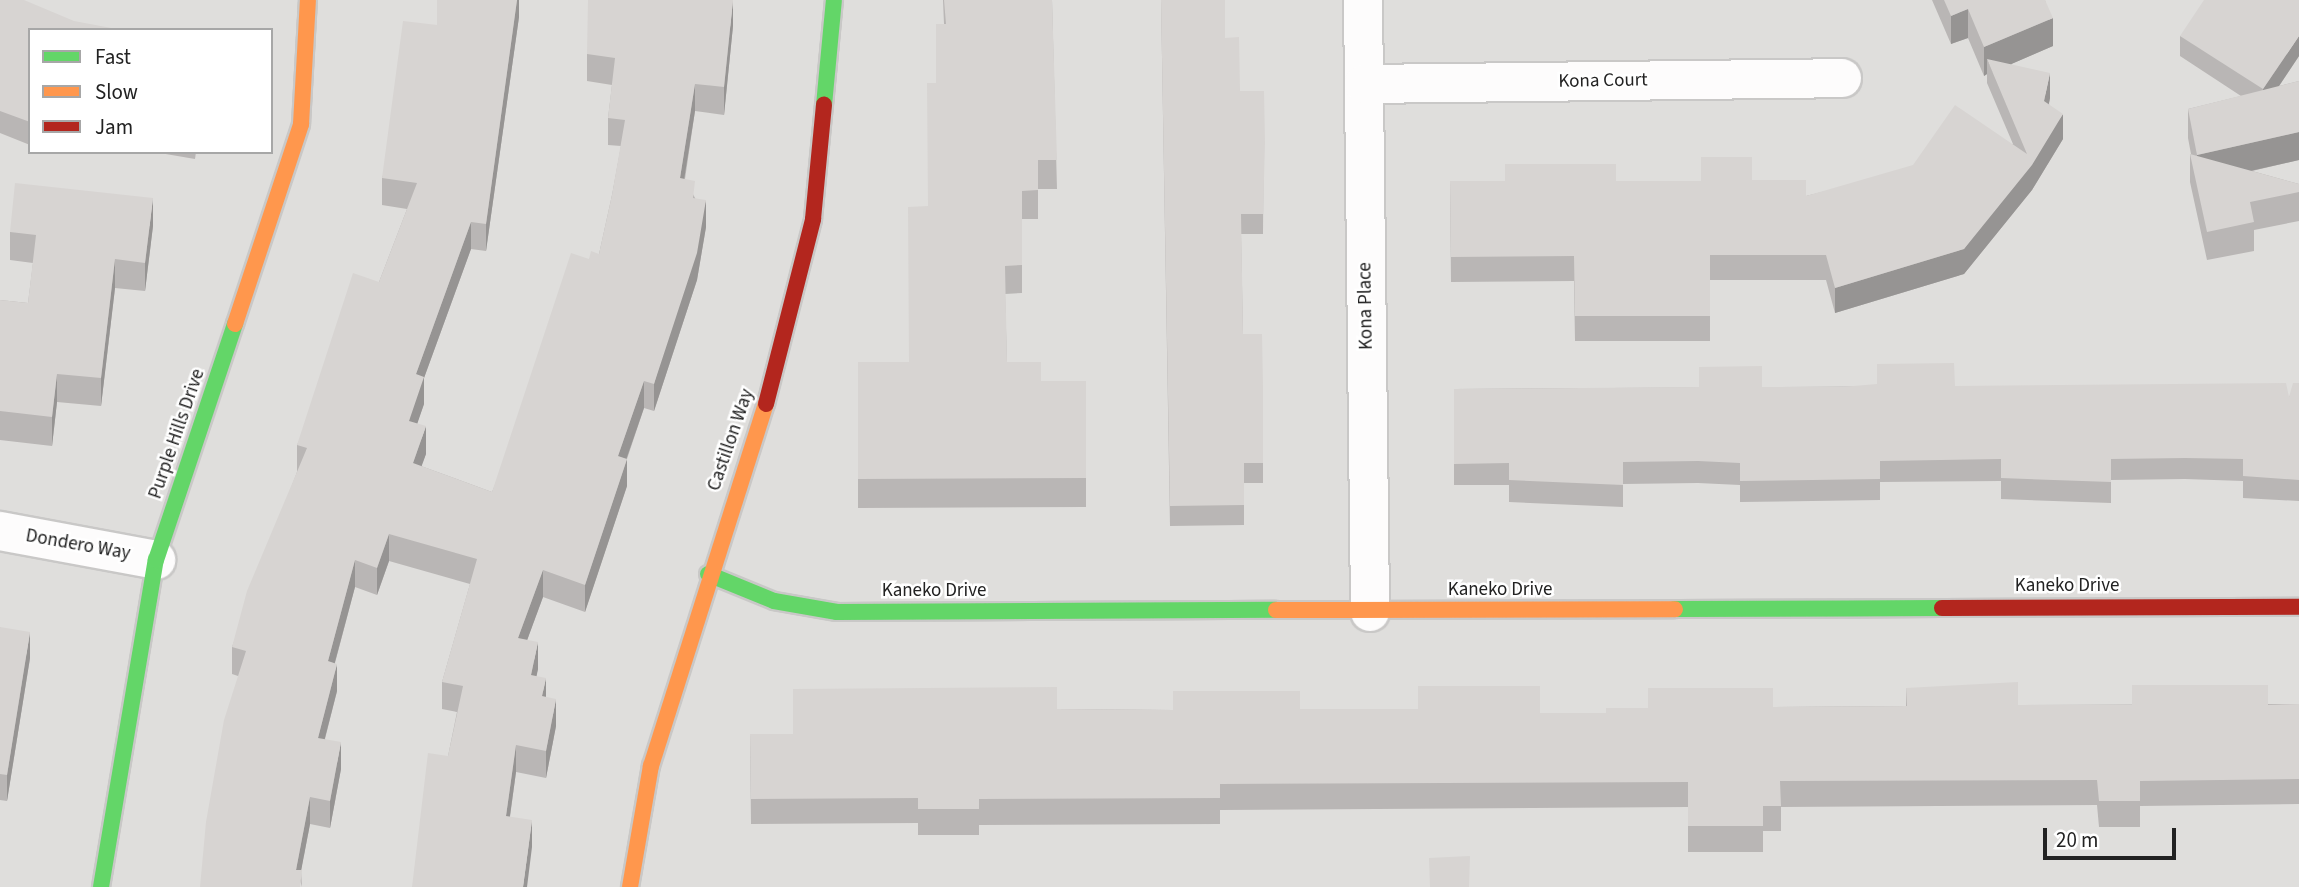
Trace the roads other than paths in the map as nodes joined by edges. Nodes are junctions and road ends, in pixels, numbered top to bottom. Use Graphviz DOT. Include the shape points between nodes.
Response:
graph roads {
  1 [pos="308,0"];
  2 [pos="834,0"];
  3 [pos="1363,0"];
  4 [pos="1842,78"];
  5 [pos="1364,84"];
  6 [pos="0,531"];
  7 [pos="156,560"];
  8 [pos="708,574"];
  9 [pos="2299,607"];
  10 [pos="1370,612"];
  11 [pos="101,887"];
  12 [pos="630,887"];
  1 -- 7 [label="street, Purple Hills Drive" via="301,124"];
  2 -- 8 [label="street, Castillon Way" via="813,219 777,370"];
  3 -- 5 [label="street, Kona Place"];
  4 -- 5 [label="street, Kona Court"];
  5 -- 10 [label="street, Kona Place"];
  6 -- 7 [label="street, Dondero Way"];
  7 -- 11 [label="street, Purple Hills Drive"];
  8 -- 10 [label="street, Kaneko Drive" via="774,601 837,612"];
  8 -- 12 [label="street, Castillon Way" via="652,766"];
  9 -- 10 [label="street, Kaneko Drive"];
}
